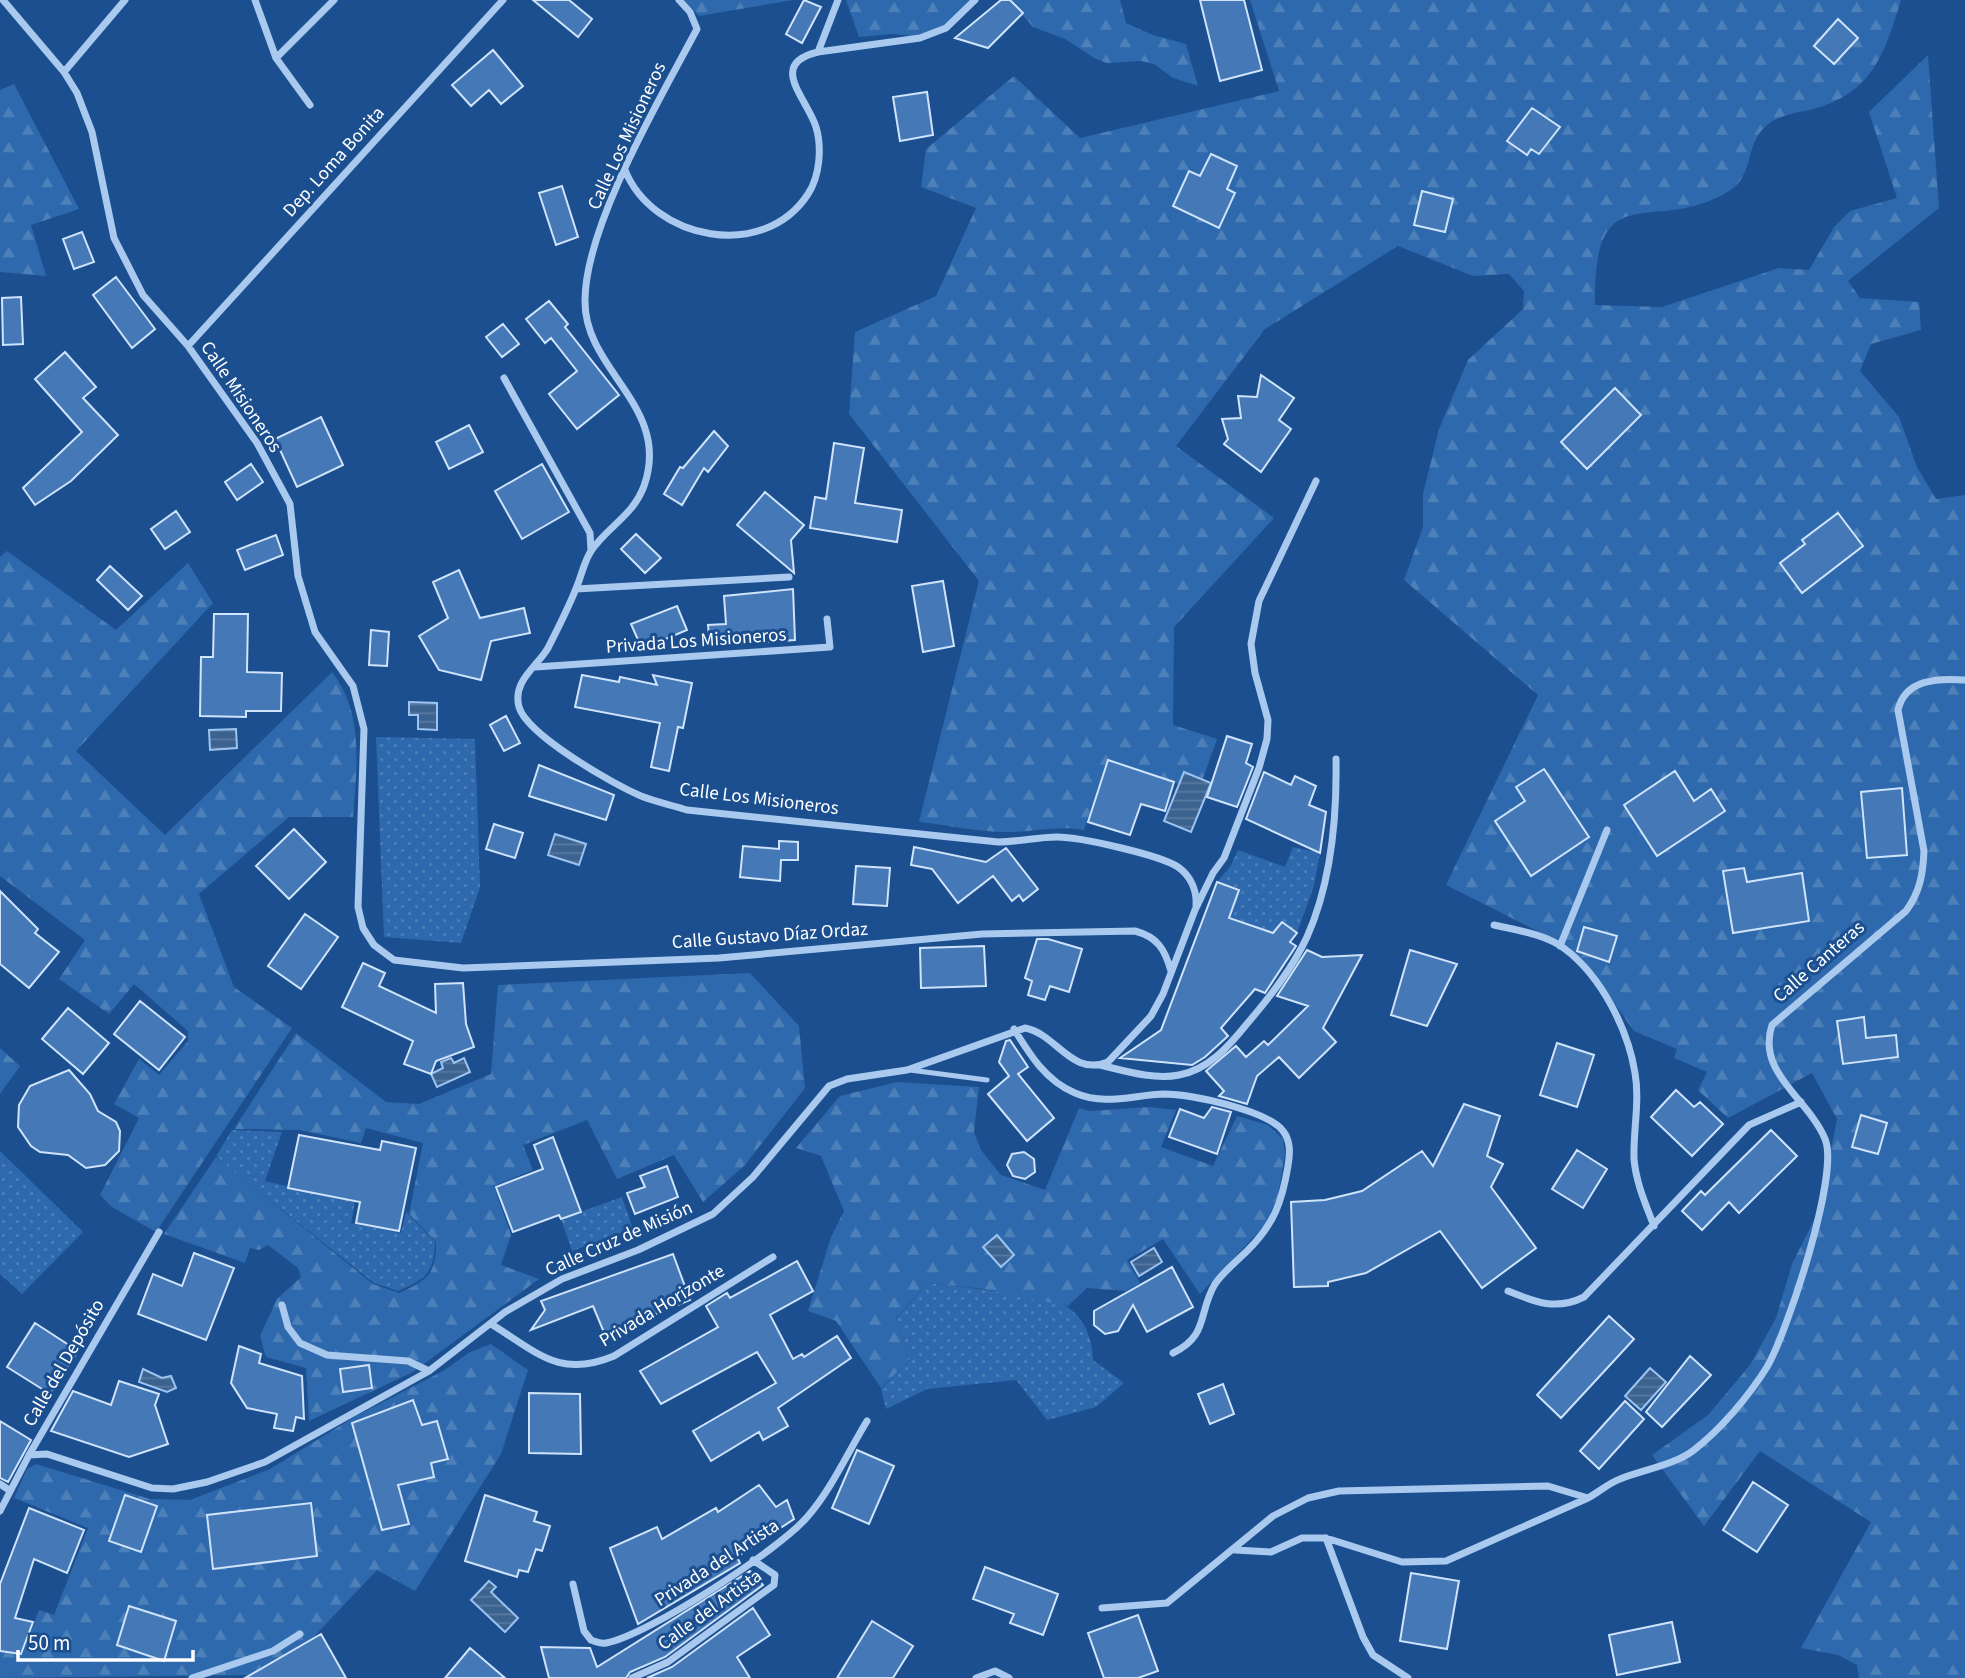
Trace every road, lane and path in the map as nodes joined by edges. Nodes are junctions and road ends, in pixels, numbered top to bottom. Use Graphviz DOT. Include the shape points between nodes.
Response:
graph roads {
  1 [pos="3,0"];
  2 [pos="125,0"];
  3 [pos="255,0"];
  4 [pos="334,0"];
  5 [pos="503,0"];
  6 [pos="679,0"];
  7 [pos="838,0"];
  8 [pos="975,0"];
  9 [pos="818,52"];
  10 [pos="276,58"];
  11 [pos="64,72"];
  12 [pos="310,105"];
  13 [pos="624,169"];
  14 [pos="188,346"];
  15 [pos="504,378"];
  16 [pos="1316,481"];
  17 [pos="591,551"];
  18 [pos="789,576"];
  19 [pos="576,589"];
  20 [pos="827,619"];
  21 [pos="536,667"];
  22 [pos="1965,680"];
  23 [pos="1336,758"];
  24 [pos="1607,830"];
  25 [pos="1195,910"];
  26 [pos="1494,925"];
  27 [pos="363,928"];
  28 [pos="1560,946"];
  29 [pos="1171,971"];
  30 [pos="1014,1029"];
  31 [pos="1100,1065"];
  32 [pos="907,1070"];
  33 [pos="987,1080"];
  34 [pos="1801,1102"];
  35 [pos="1654,1226"];
  36 [pos="159,1232"];
  37 [pos="773,1257"];
  38 [pos="1508,1291"];
  39 [pos="282,1305"];
  40 [pos="491,1324"];
  41 [pos="1172,1353"];
  42 [pos="429,1371"];
  43 [pos="867,1421"];
  44 [pos="29,1455"];
  45 [pos="0,1484"];
  46 [pos="9,1490"];
  47 [pos="1588,1499"];
  48 [pos="0,1511"];
  49 [pos="1326,1538"];
  50 [pos="1235,1549"];
  51 [pos="753,1560"];
  52 [pos="573,1584"];
  53 [pos="1102,1608"];
  54 [pos="300,1634"];
  55 [pos="192,1678"];
  56 [pos="632,1678"];
  57 [pos="976,1678"];
  58 [pos="1009,1678"];
  59 [pos="1408,1678"];
  1 -- 11 [label="street, Calle Misioneros"];
  2 -- 11 [label="street"];
  3 -- 10 [label="street"];
  4 -- 10 [label="street"];
  5 -- 14 [label="street, Dep. Loma Bonita"];
  6 -- 13 [label="street, Calle Los Misioneros" via="691,12 697,29"];
  7 -- 9 [label="street"];
  8 -- 9 [label="street" via="946,28 920,38"];
  9 -- 13 [label="street" via="802,56 792,71 816,127 817,175 808,195 761,232 708,233 675,222 633,190"];
  10 -- 12 [label="street"];
  11 -- 14 [label="street, Calle Misioneros" via="92,132 114,238 143,295"];
  13 -- 17 [label="street, Calle Los Misioneros" via="597,241 584,303 596,347 639,410 649,458 644,487 629,514"];
  14 -- 27 [label="street, Calle Misioneros" via="257,443 290,504 298,576 315,632 353,686 364,729 358,907"];
  15 -- 17 [label="street" via="590,533"];
  16 -- 25 [label="street" via="1259,601 1251,644 1268,720 1267,739 1224,858"];
  17 -- 19 [label="street, Calle Los Misioneros"];
  18 -- 19 [label="street"];
  19 -- 21 [label="street, Calle Los Misioneros"];
  20 -- 21 [label="street, Privada Los Misioneros" via="830,647"];
  21 -- 25 [label="street, Calle Los Misioneros" via="523,679 518,695 528,723 582,762 640,795 687,810 747,817 998,842 1080,839 1178,867 1192,882"];
  22 -- 34 [label="street, Calle Canteras" via="1922,682 1909,688 1900,700 1898,710 1924,850 1914,900 1772,1025 1768,1051 1776,1071"];
  23 -- 31 [label="street" via="1336,801 1316,912 1289,970 1236,1037 1194,1071 1167,1077"];
  24 -- 28 [label="street"];
  25 -- 29 [label="street"];
  26 -- 28 [label="street"];
  27 -- 29 [label="street, Calle Gustavo Díaz Ordaz" via="374,945 394,960 463,968 719,958 982,934 1135,931 1162,947"];
  28 -- 35 [label="street" via="1589,974 1620,1023 1636,1074 1634,1161"];
  29 -- 31 [label="street" via="1151,1016 1128,1043"];
  30 -- 31 [label="street" via="1034,1030 1050,1038 1072,1060"];
  30 -- 32 [label="street, Calle Cruz de Misión"];
  30 -- 41 [label="street" via="1042,1070 1075,1093 1116,1101 1165,1094 1214,1100 1270,1121 1287,1137 1290,1155 1283,1198 1273,1220 1215,1285 1197,1334 1187,1346"];
  32 -- 33 [label="lane"];
  32 -- 40 [label="street, Calle Cruz de Misión" via="829,1086 753,1177 713,1214 562,1279"];
  34 -- 35 [label="street" via="1749,1125"];
  34 -- 47 [label="street, Calle Canteras" via="1827,1142 1827,1165 1783,1336 1766,1369 1716,1431 1691,1452 1616,1480"];
  35 -- 38 [label="street" via="1584,1297 1568,1305 1536,1303"];
  36 -- 44 [label="street, Calle del Depósito"];
  37 -- 40 [label="street, Privada Horizonte" via="594,1364 556,1364"];
  39 -- 42 [label="street" via="288,1327 300,1343 327,1355 408,1361"];
  40 -- 42 [label="street, Calle Cruz de Misión"];
  42 -- 44 [label="street, Calle Cruz de Misión" via="265,1462 181,1488 152,1488 47,1454"];
  43 -- 51 [label="street, Privada del Artista" via="809,1516"];
  44 -- 46 [label="street, Calle del Depósito"];
  45 -- 46 [label="street"];
  46 -- 48 [label="street, Calle del Depósito"];
  47 -- 49 [label="street, Calle Canteras" via="1446,1561 1402,1562"];
  47 -- 50 [label="street" via="1548,1486 1339,1491 1308,1498 1273,1516"];
  49 -- 50 [label="street" via="1302,1538 1271,1552"];
  49 -- 59 [label="street" via="1373,1655"];
  50 -- 53 [label="street" via="1167,1603"];
  51 -- 52 [label="street, Privada del Artista" via="685,1606 603,1644 584,1631"];
  51 -- 56 [label="street, Calle del Artista" via="775,1576 775,1586 668,1662"];
  54 -- 55 [label="street" via="273,1651"];
  57 -- 58 [label="street" via="995,1671"];
}
